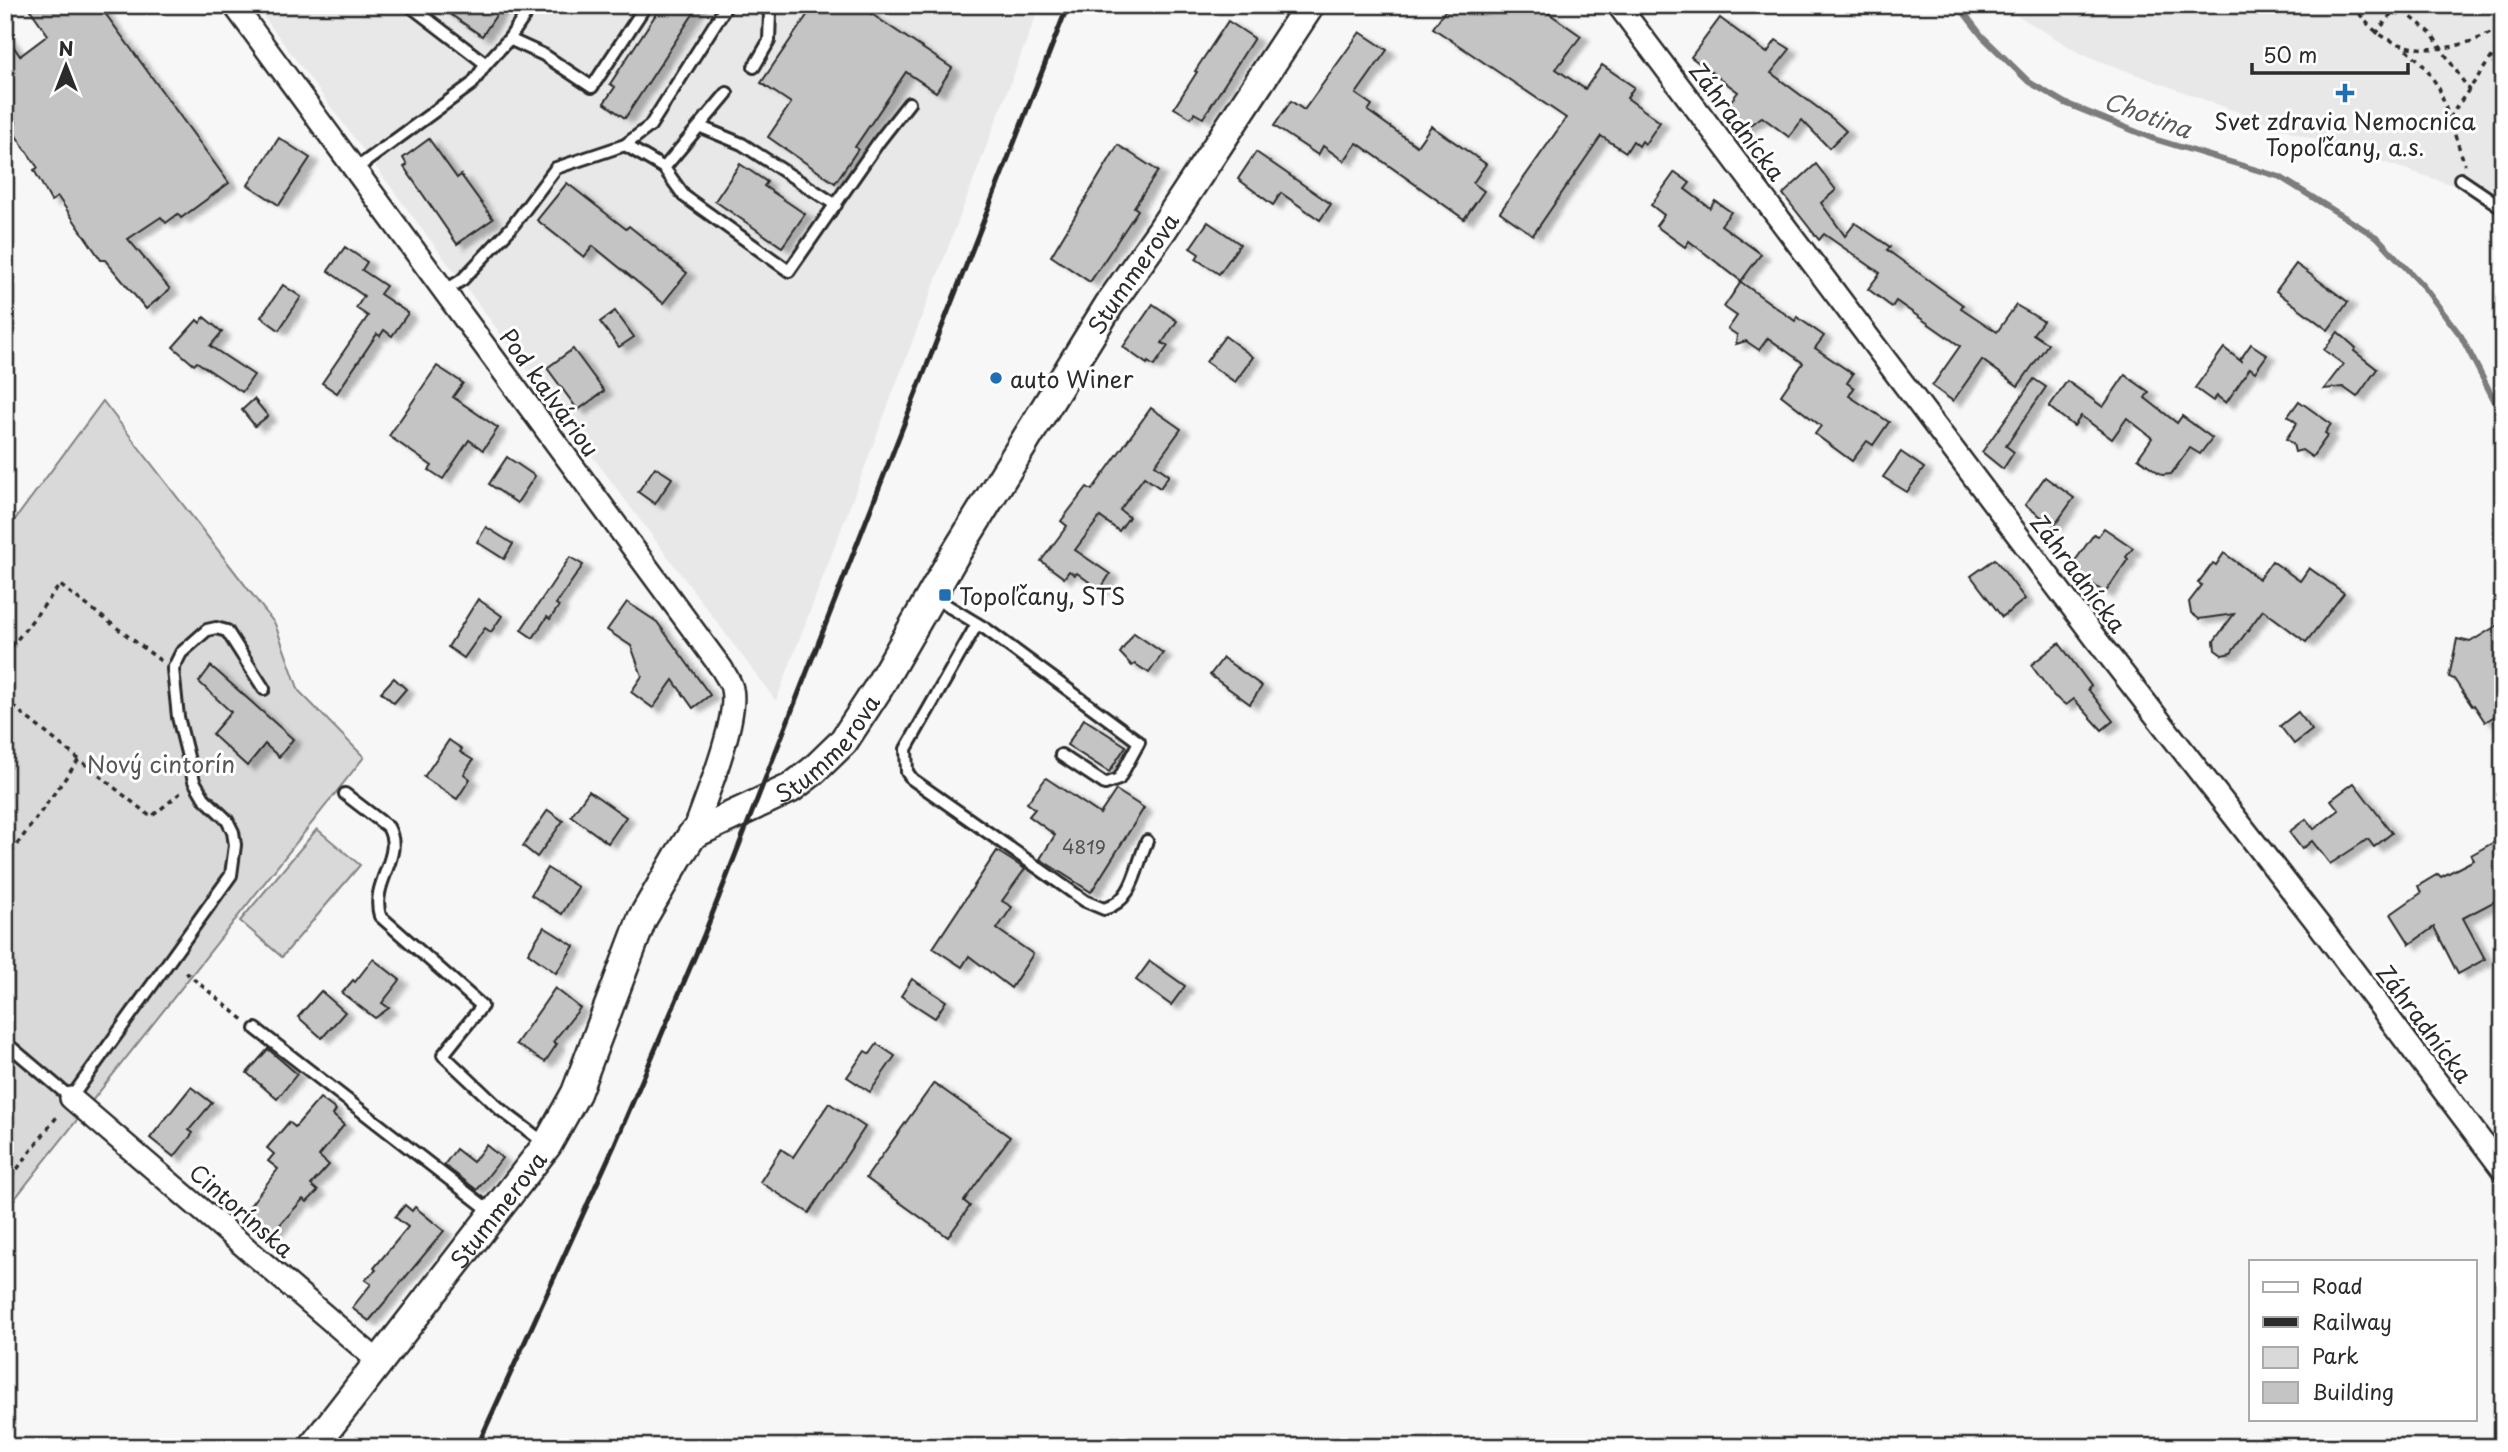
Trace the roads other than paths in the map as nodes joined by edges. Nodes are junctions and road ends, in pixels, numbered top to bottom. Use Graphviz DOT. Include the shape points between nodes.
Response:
graph roads {
  1 [pos="234,5"];
  2 [pos="409,5"];
  3 [pos="532,5"];
  4 [pos="646,5"];
  5 [pos="727,5"];
  6 [pos="762,5"];
  7 [pos="1310,5"];
  8 [pos="1618,5"];
  9 [pos="509,39"];
  10 [pos="486,64"];
  11 [pos="754,67"];
  12 [pos="727,93"];
  13 [pos="909,103"];
  14 [pos="701,127"];
  15 [pos="625,145"];
  16 [pos="664,168"];
  17 [pos="354,170"];
  18 [pos="2460,179"];
  19 [pos="836,205"];
  20 [pos="2503,208"];
  21 [pos="444,291"];
  22 [pos="931,596"];
  23 [pos="978,624"];
  24 [pos="264,689"];
  25 [pos="1061,755"];
  26 [pos="345,794"];
  27 [pos="694,834"];
  28 [pos="1147,841"];
  29 [pos="256,1030"];
  30 [pos="5,1042"];
  31 [pos="71,1098"];
  32 [pos="547,1145"];
  33 [pos="2503,1170"];
  34 [pos="494,1214"];
  35 [pos="379,1362"];
  36 [pos="313,1447"];
  1 -- 17 [label="street, Pod kalváriou"];
  2 -- 10 [label="lane"];
  3 -- 9 [label="lane"];
  4 -- 9 [label="lane" via="592,87 544,55"];
  5 -- 15 [label="lane" via="650,126"];
  6 -- 11 [label="lane" via="770,12 769,41"];
  7 -- 22 [label="street, Stummerova" via="1109,305"];
  8 -- 33 [label="street, Záhradnícka"];
  9 -- 10 [label="lane"];
  10 -- 17 [label="lane" via="472,84"];
  12 -- 14 [label="lane"];
  13 -- 19 [label="lane"];
  14 -- 16 [label="lane"];
  14 -- 19 [label="lane" via="742,144"];
  15 -- 16 [label="lane"];
  15 -- 21 [label="lane" via="556,168 511,228 461,280"];
  16 -- 19 [label="lane" via="684,196 789,271"];
  17 -- 21 [label="street, Pod kalváriou"];
  18 -- 20 [label="lane"];
  21 -- 27 [label="street, Pod kalváriou" via="732,688 724,742"];
  22 -- 23 [label="lane"];
  22 -- 27 [label="street, Stummerova" via="843,742 791,788"];
  23 -- 25 [label="lane" via="1139,742 1119,779 1105,784"];
  23 -- 28 [label="lane" via="906,749 906,772 1085,901 1104,909 1126,894"];
  24 -- 31 [label="lane" via="227,631 207,630 181,653 173,670 177,717 194,781 233,832 231,875"];
  26 -- 32 [label="lane" via="392,833 393,854 378,892 380,916 482,1006 443,1055 501,1110"];
  27 -- 32 [label="street, Stummerova" via="642,919 576,1093"];
  29 -- 34 [label="lane"];
  30 -- 31 [label="lane"];
  31 -- 35 [label="street, Cintorínska"];
  32 -- 34 [label="street, Stummerova"];
  34 -- 35 [label="street, Stummerova"];
  35 -- 36 [label="street, Stummerova"];
}
